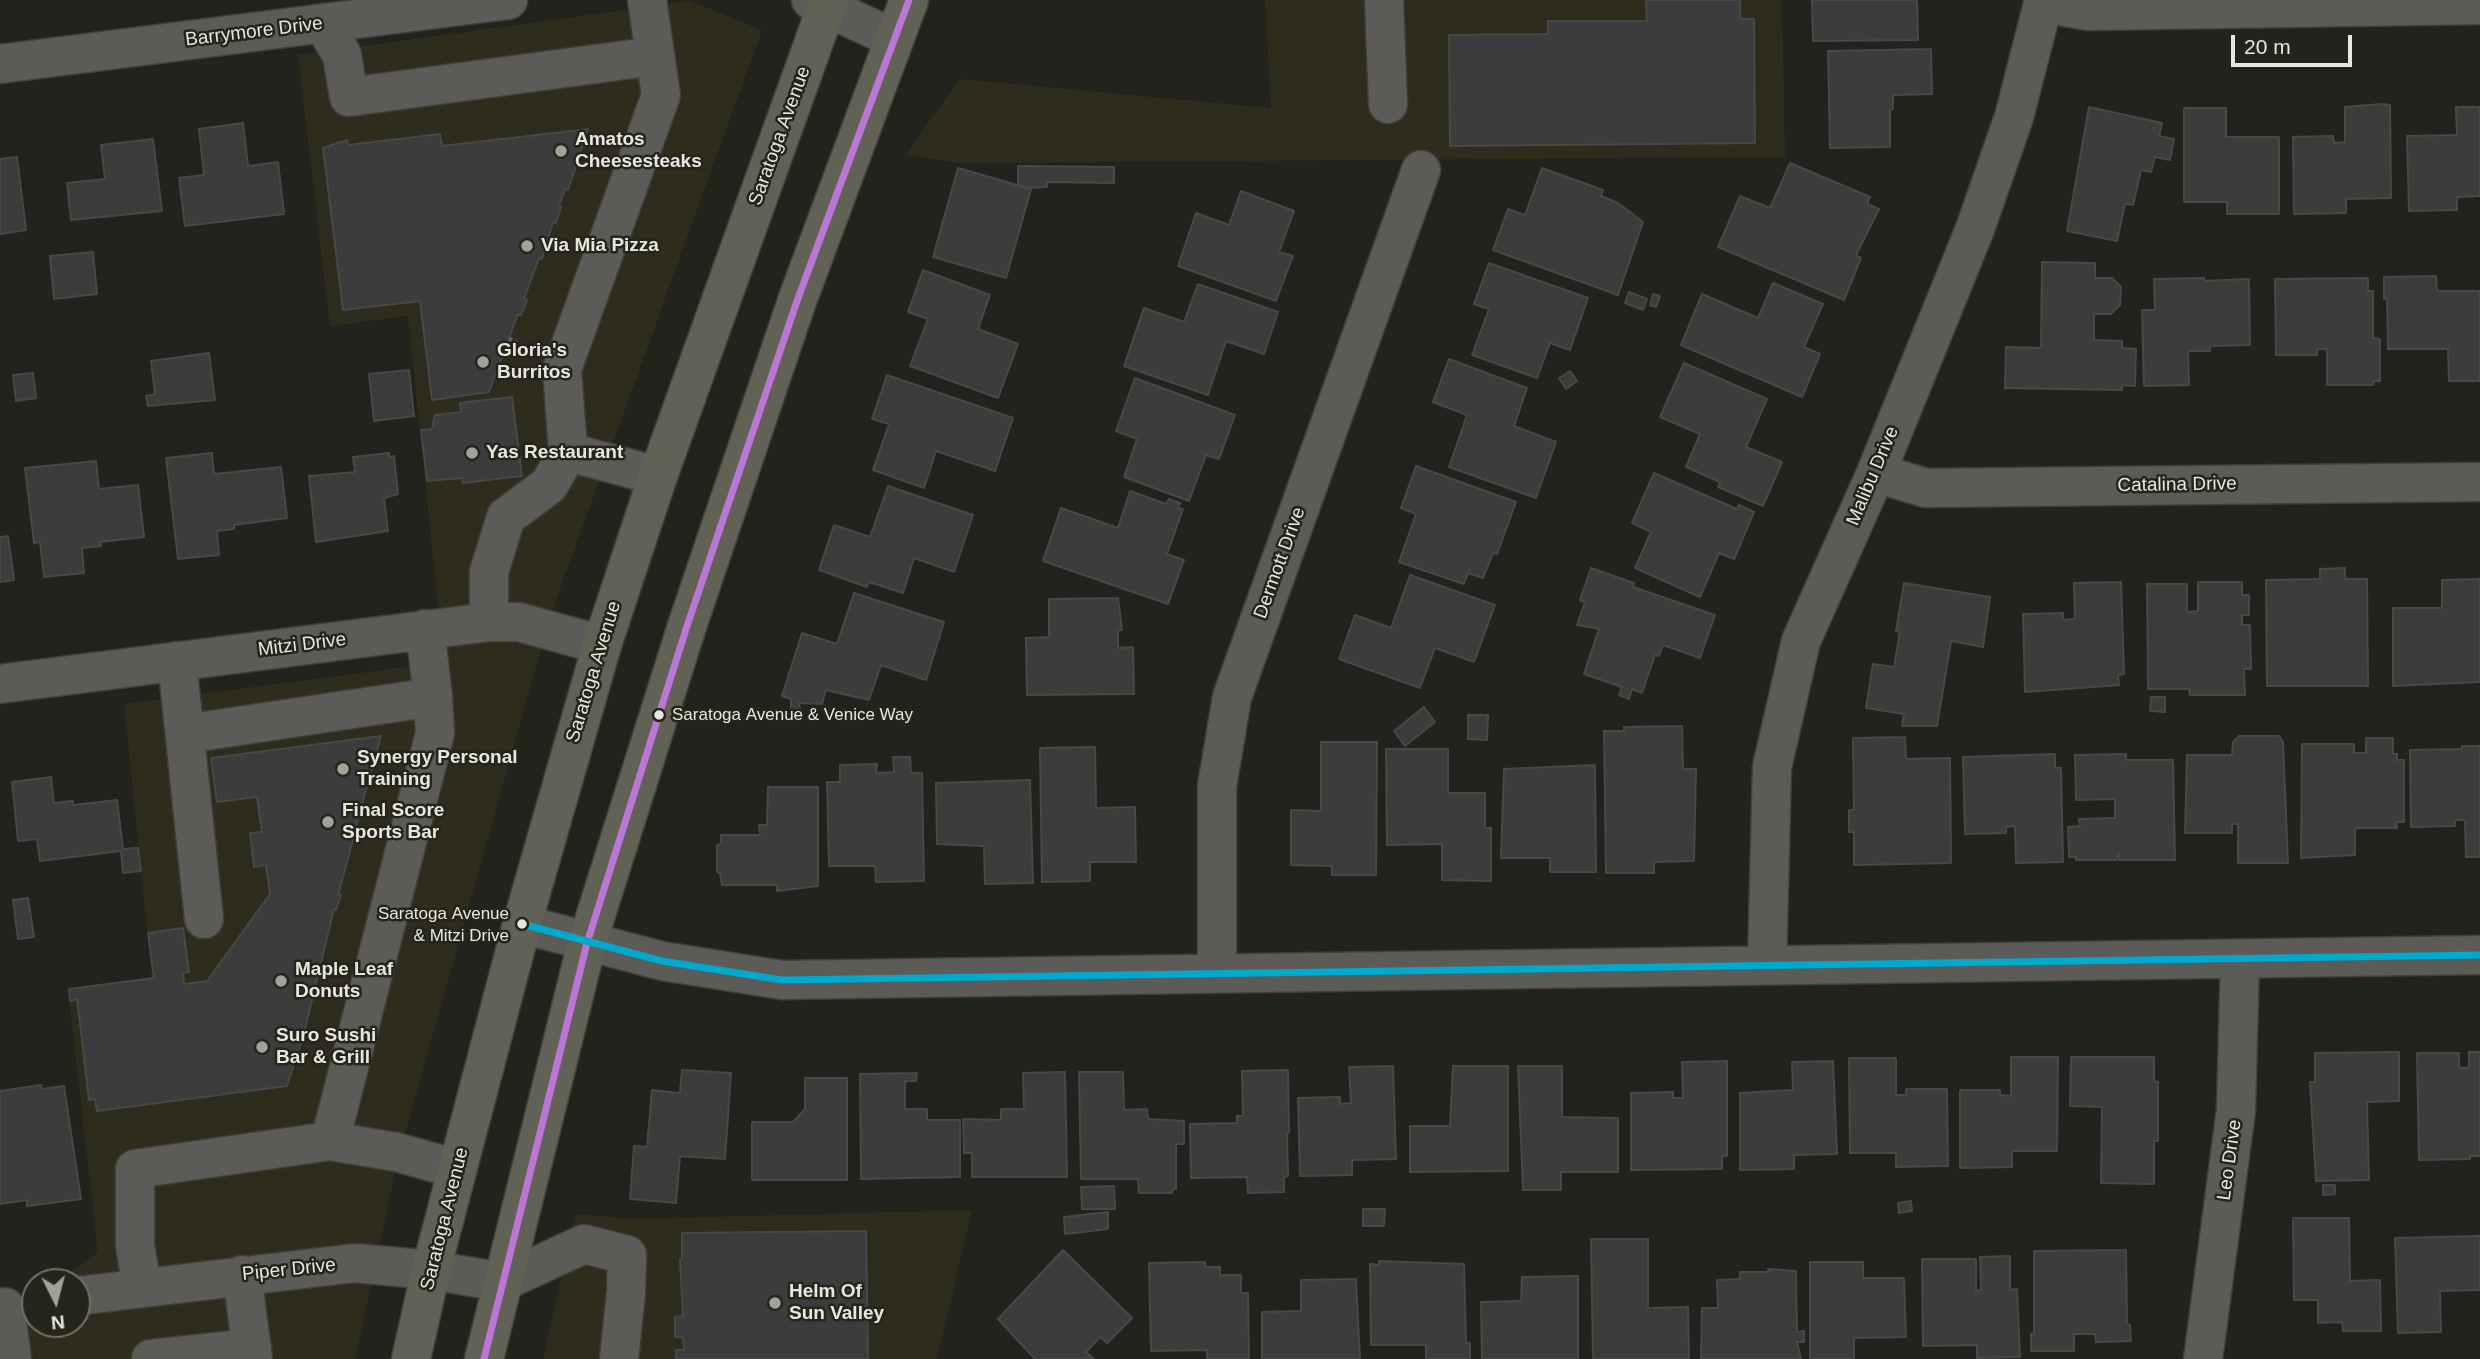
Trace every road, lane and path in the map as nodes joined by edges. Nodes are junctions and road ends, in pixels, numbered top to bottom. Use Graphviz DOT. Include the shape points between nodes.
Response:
graph roads {
  1 [pos="508,0"];
  2 [pos="648,0"];
  3 [pos="909,0"];
  4 [pos="1384,0"];
  5 [pos="2044,1"];
  6 [pos="822,2"];
  7 [pos="2480,5"];
  8 [pos="323,23"];
  9 [pos="893,38"];
  10 [pos="655,56"];
  11 [pos="0,64"];
  12 [pos="1388,104"];
  13 [pos="1421,170"];
  14 [pos="509,339"];
  15 [pos="517,342"];
  16 [pos="568,452"];
  17 [pos="1876,473"];
  18 [pos="658,476"];
  19 [pos="2480,482"];
  20 [pos="489,622"];
  21 [pos="425,629"];
  22 [pos="601,645"];
  23 [pos="177,661"];
  24 [pos="0,684"];
  25 [pos="433,697"];
  26 [pos="185,734"];
  27 [pos="204,919"];
  28 [pos="522,923"];
  29 [pos="587,943"];
  30 [pos="2480,956"];
  31 [pos="2240,959"];
  32 [pos="1767,965"];
  33 [pos="1217,972"];
  34 [pos="330,1141"];
  35 [pos="457,1169"];
  36 [pos="431,1270"];
  37 [pos="242,1275"];
  38 [pos="502,1283"];
  39 [pos="142,1287"];
  40 [pos="91,1294"];
  41 [pos="13,1306"];
  42 [pos="253,1353"];
  43 [pos="12,1359"];
  44 [pos="151,1359"];
  45 [pos="411,1359"];
  46 [pos="484,1359"];
  47 [pos="619,1359"];
  48 [pos="2203,1359"];
  1 -- 8 [label="street, Barrymore Drive"];
  2 -- 10 [label="street"];
  3 -- 9 [label="main road"];
  4 -- 12 [label="street"];
  5 -- 7 [label="street" via="2088,11"];
  5 -- 17 [label="street, Malibu Drive" via="2014,117 1975,229"];
  6 -- 9 [label="street"];
  6 -- 18 [label="main road, Saratoga Avenue"];
  8 -- 10 [label="street" via="342,55 349,97"];
  8 -- 11 [label="street, Barrymore Drive"];
  9 -- 29 [label="main road" via="687,626"];
  10 -- 16 [label="street" via="661,95 562,369"];
  13 -- 33 [label="street, Dermott Drive" via="1232,697 1216,786"];
  14 -- 15 [label="path"];
  16 -- 18 [label="street"];
  16 -- 20 [label="street" via="549,485 506,517 489,572"];
  17 -- 19 [label="street, Catalina Drive" via="1926,488"];
  17 -- 32 [label="street, Malibu Drive" via="1801,641 1772,767"];
  18 -- 22 [label="main road, Saratoga Avenue"];
  20 -- 21 [label="street, Mitzi Drive"];
  20 -- 22 [label="street, Mitzi Drive" via="519,622"];
  21 -- 23 [label="street, Mitzi Drive"];
  21 -- 25 [label="street"];
  22 -- 28 [label="main road, Saratoga Avenue"];
  23 -- 24 [label="street, Mitzi Drive"];
  23 -- 26 [label="street"];
  25 -- 26 [label="street"];
  25 -- 34 [label="street" via="435,733"];
  26 -- 27 [label="street"];
  28 -- 29 [label="street"];
  28 -- 35 [label="main road, Saratoga Avenue"];
  29 -- 33 [label="street" via="662,961 782,980"];
  29 -- 38 [label="main road"];
  30 -- 31 [label="street"];
  31 -- 32 [label="street"];
  31 -- 48 [label="street, Leo Drive" via="2236,1110"];
  32 -- 33 [label="street"];
  34 -- 35 [label="street"];
  34 -- 39 [label="street" via="135,1169 135,1245"];
  35 -- 36 [label="main road, Saratoga Avenue"];
  36 -- 37 [label="street, Piper Drive" via="355,1263"];
  36 -- 38 [label="street, Piper Drive"];
  36 -- 45 [label="main road, Saratoga Avenue"];
  37 -- 39 [label="street, Piper Drive"];
  37 -- 42 [label="street"];
  38 -- 46 [label="main road"];
  38 -- 47 [label="street" via="584,1244 627,1255"];
  39 -- 40 [label="street, Piper Drive"];
  41 -- 43 [label="street"];
  42 -- 44 [label="street"];
}
